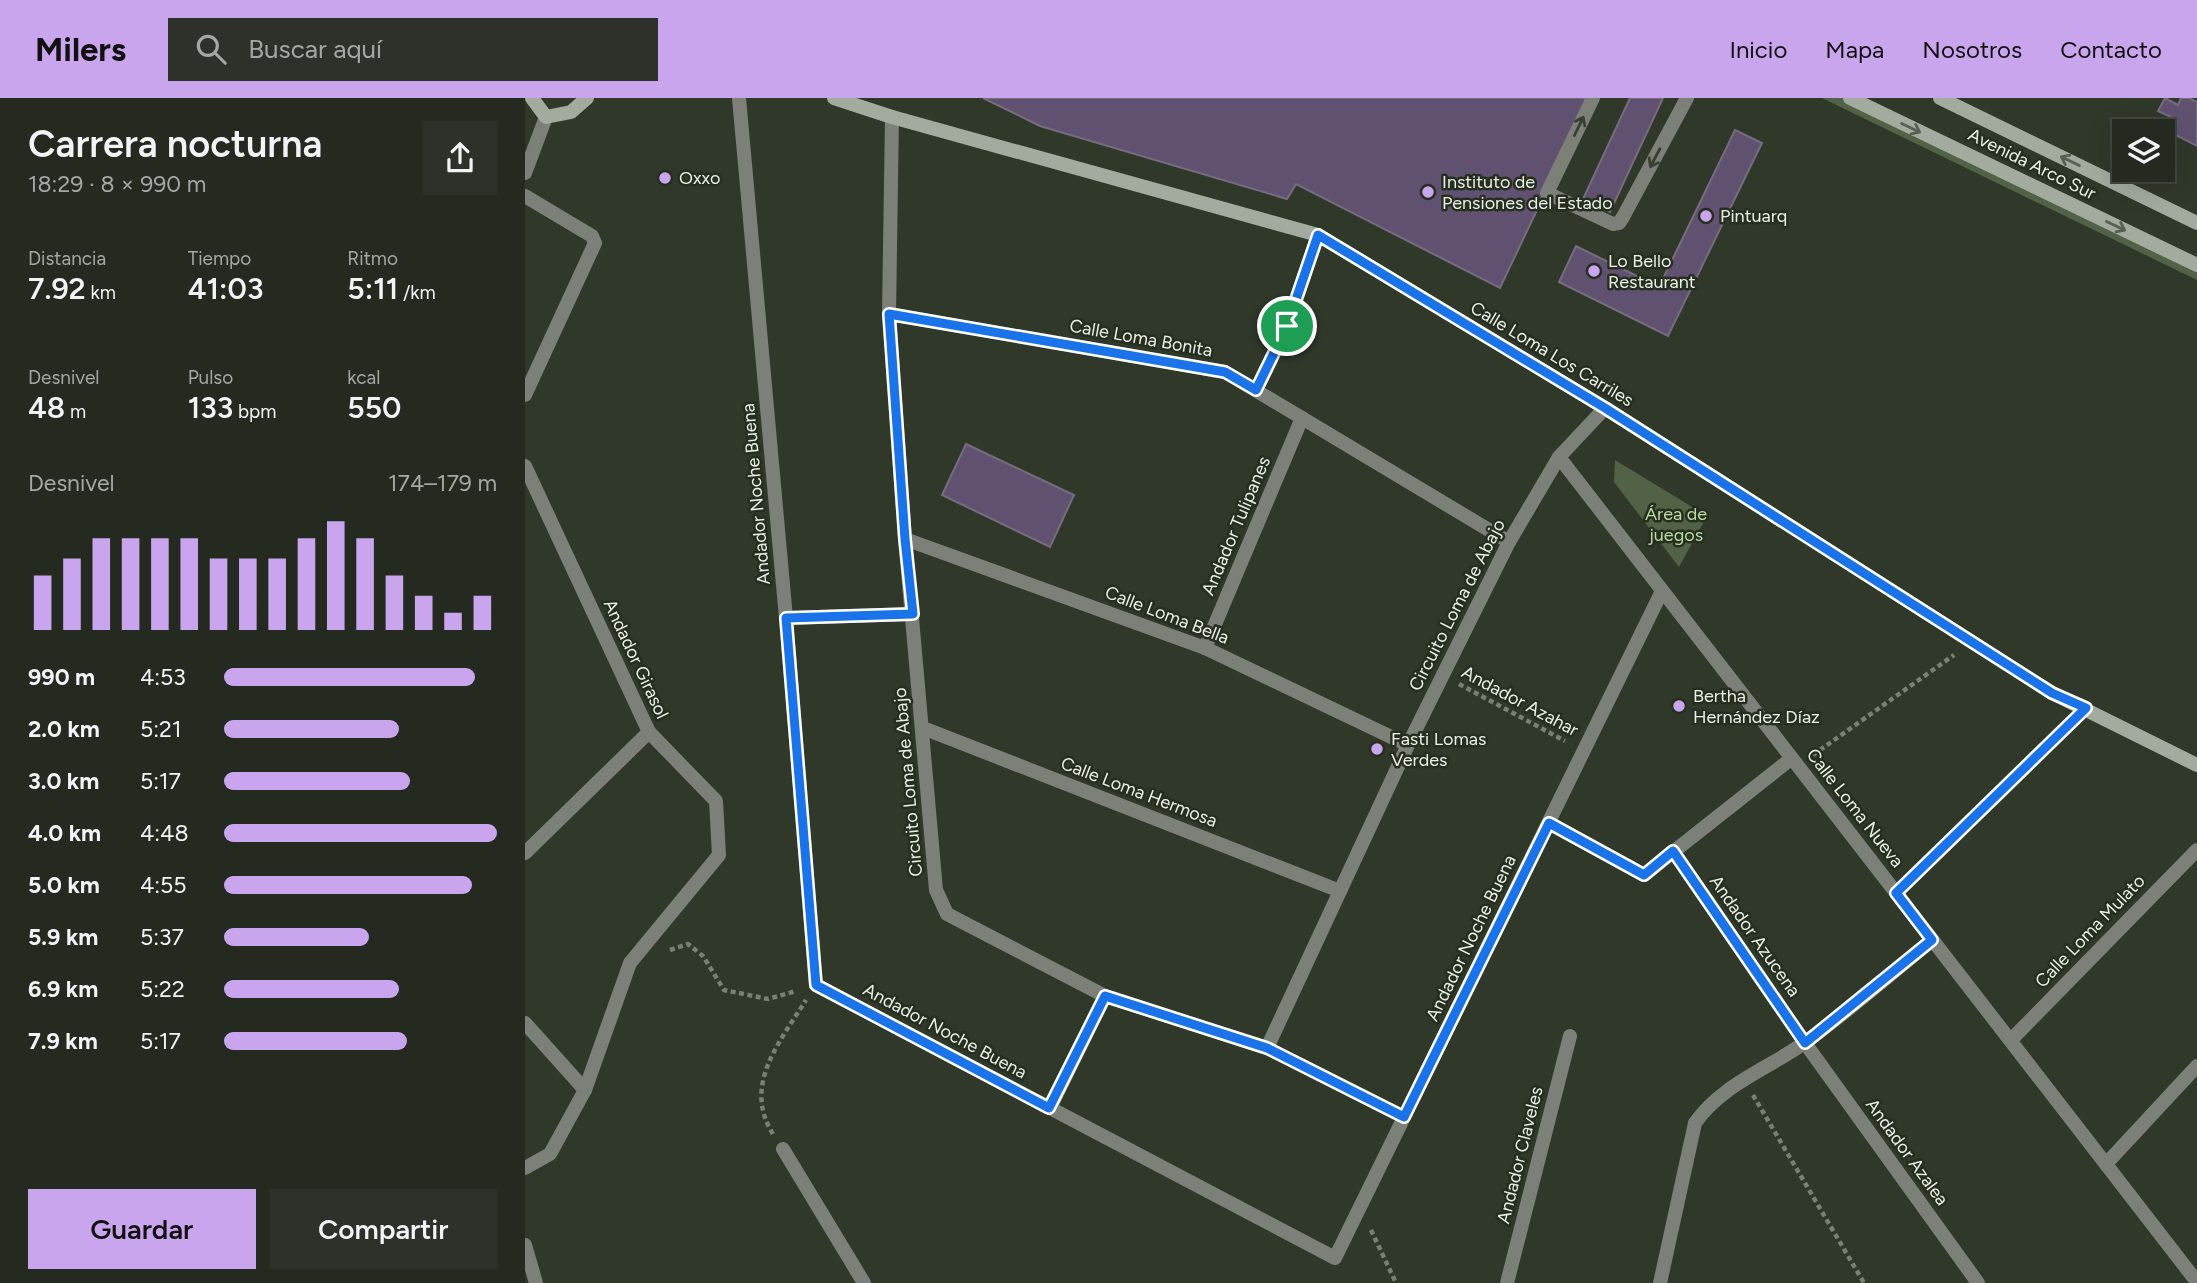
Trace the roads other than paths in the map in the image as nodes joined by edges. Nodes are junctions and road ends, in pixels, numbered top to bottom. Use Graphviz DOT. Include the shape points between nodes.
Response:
graph roads {
  1 [pos="532,98"];
  2 [pos="587,98"];
  3 [pos="739,98"];
  4 [pos="834,98"];
  5 [pos="1593,98"];
  6 [pos="1687,98"];
  7 [pos="1850,98"];
  8 [pos="1940,98"];
  9 [pos="546,117"];
  10 [pos="892,117"];
  11 [pos="525,173"];
  12 [pos="525,196"];
  13 [pos="2197,223"];
  14 [pos="1318,235"];
  15 [pos="2197,265"];
  16 [pos="889,314"];
  17 [pos="1256,390"];
  18 [pos="525,395"];
  19 [pos="1605,408"];
  20 [pos="1302,418"];
  21 [pos="1559,457"];
  22 [pos="525,466"];
  23 [pos="905,539"];
  24 [pos="1509,542"];
  25 [pos="1663,591"];
  26 [pos="913,614"];
  27 [pos="786,618"];
  28 [pos="1205,648"];
  29 [pos="923,728"];
  30 [pos="649,732"];
  31 [pos="1408,745"];
  32 [pos="1795,761"];
  33 [pos="2197,765"];
  34 [pos="1549,823"];
  35 [pos="2197,849"];
  36 [pos="525,853"];
  37 [pos="1340,891"];
  38 [pos="1932,940"];
  39 [pos="1105,996"];
  40 [pos="525,1023"];
  41 [pos="1570,1036"];
  42 [pos="2011,1040"];
  43 [pos="1805,1043"];
  44 [pos="2197,1066"];
  45 [pos="585,1090"];
  46 [pos="1049,1108"];
  47 [pos="783,1149"];
  48 [pos="2106,1164"];
  49 [pos="525,1168"];
  50 [pos="525,1245"];
  51 [pos="2197,1282"];
  52 [pos="536,1283"];
  53 [pos="864,1283"];
  54 [pos="1507,1283"];
  55 [pos="1660,1283"];
  56 [pos="1978,1283"];
  1 -- 9 [label="street"];
  2 -- 9 [label="street" via="571,112"];
  3 -- 27 [label="street, Andador Noche Buena"];
  4 -- 10 [label="street, Calle Loma Los Carriles"];
  6 -- 5 [label="street, one-way" via="1623,217 1613,224 1547,194"];
  7 -- 15 [label="street, Avenida Arco Sur, one-way"];
  13 -- 8 [label="street, Avenida Arco Sur, one-way"];
  9 -- 11 [label="street"];
  10 -- 14 [label="street, Calle Loma Los Carriles"];
  10 -- 16 [label="street, Circuito Loma de Abajo"];
  12 -- 18 [label="street" via="592,236 595,243"];
  14 -- 17 [label="street" via="1287,326"];
  14 -- 19 [label="street, Calle Loma Los Carriles"];
  16 -- 17 [label="street, Calle Loma Bonita" via="1225,372"];
  16 -- 23 [label="street, Circuito Loma de Abajo"];
  17 -- 20 [label="street, Calle Loma Bonita"];
  19 -- 21 [label="street, Circuito Loma de Abajo"];
  19 -- 33 [label="street, Calle Loma Los Carriles" via="2052,693"];
  20 -- 24 [label="street, Calle Loma Bonita"];
  20 -- 28 [label="street, Andador Tulipanes"];
  21 -- 24 [label="street, Circuito Loma de Abajo"];
  21 -- 25 [label="street, Calle Loma Nueva"];
  22 -- 30 [label="street, Andador Girasol"];
  23 -- 26 [label="street, Circuito Loma de Abajo"];
  23 -- 28 [label="street, Calle Loma Bella"];
  24 -- 31 [label="street, Circuito Loma de Abajo"];
  25 -- 32 [label="street, Calle Loma Nueva"];
  25 -- 34 [label="street, Andador Noche Buena"];
  26 -- 27 [label="street"];
  26 -- 29 [label="street, Circuito Loma de Abajo"];
  27 -- 46 [label="street, Andador Noche Buena" via="816,985"];
  28 -- 31 [label="street, Calle Loma Bella"];
  29 -- 37 [label="street, Calle Loma Hermosa"];
  29 -- 39 [label="street, Circuito Loma de Abajo" via="936,890 947,914"];
  30 -- 36 [label="street"];
  30 -- 45 [label="street, Andador Girasol" via="716,801 719,855 630,963"];
  31 -- 37 [label="street, Circuito Loma de Abajo"];
  32 -- 34 [label="street" via="1644,875"];
  32 -- 38 [label="street, Calle Loma Nueva"];
  34 -- 46 [label="street, Andador Noche Buena" via="1335,1258"];
  35 -- 42 [label="street, Calle Loma Mulato"];
  37 -- 39 [label="street, Circuito Loma de Abajo" via="1267,1048"];
  38 -- 42 [label="street, Calle Loma Nueva"];
  38 -- 43 [label="street"];
  39 -- 46 [label="street"];
  40 -- 45 [label="street"];
  41 -- 54 [label="street, Andador Claveles"];
  42 -- 48 [label="street, Calle Loma Nueva"];
  43 -- 55 [label="street" via="1744,1079 1695,1123"];
  43 -- 56 [label="street, Andador Azalea"];
  44 -- 48 [label="street"];
  45 -- 49 [label="street" via="551,1154"];
  47 -- 53 [label="street"];
  48 -- 51 [label="street, Calle Loma Nueva"];
  50 -- 52 [label="street"];
}
